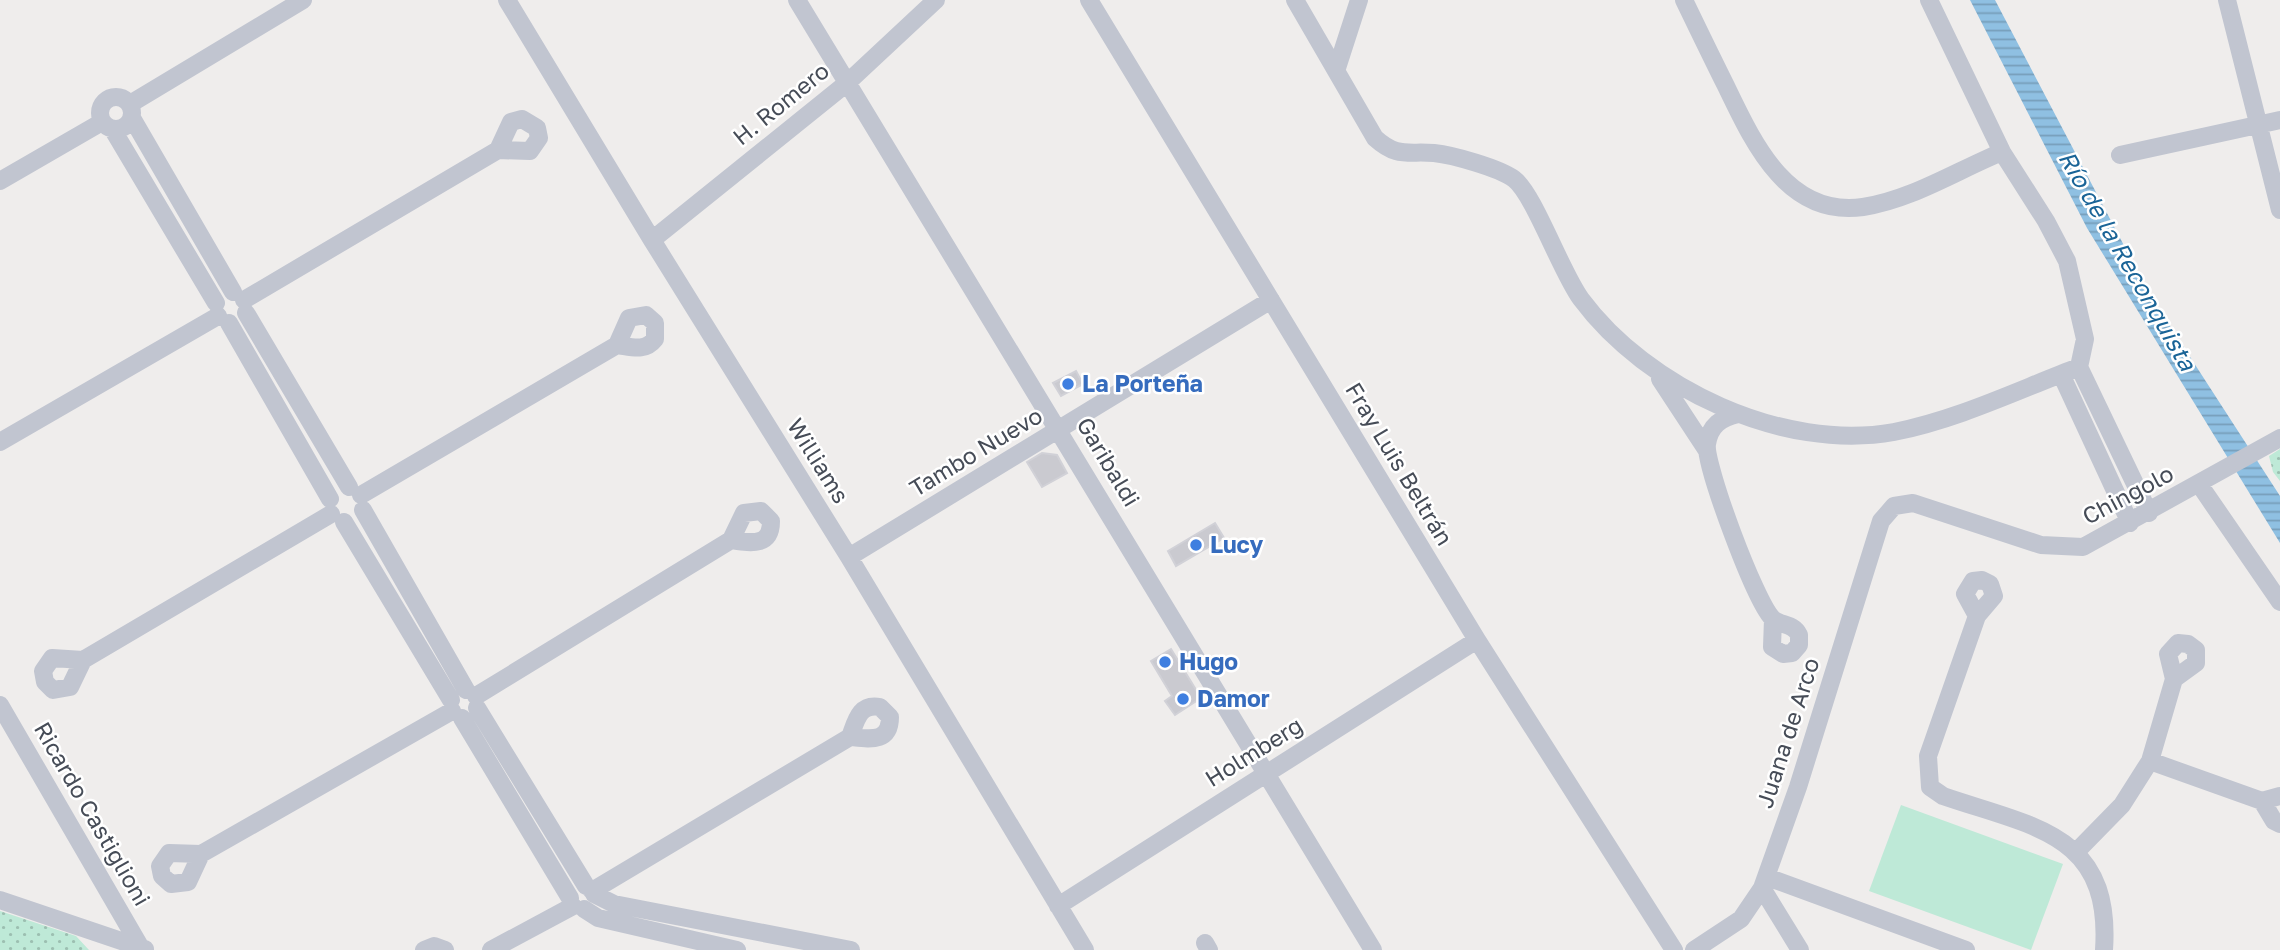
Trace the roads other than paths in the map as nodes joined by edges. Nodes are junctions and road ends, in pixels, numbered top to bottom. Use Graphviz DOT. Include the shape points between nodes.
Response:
graph roads {
  1 [pos="303,0"];
  2 [pos="507,0"];
  3 [pos="797,0"];
  4 [pos="936,0"];
  5 [pos="1089,0"];
  6 [pos="1295,0"];
  7 [pos="1359,0"];
  8 [pos="1684,0"];
  9 [pos="1929,0"];
  10 [pos="2227,0"];
  11 [pos="1337,68"];
  12 [pos="847,83"];
  13 [pos="131,111"];
  14 [pos="2280,120"];
  15 [pos="2259,125"];
  16 [pos="108,126"];
  17 [pos="498,150"];
  18 [pos="2002,152"];
  19 [pos="2120,155"];
  20 [pos="0,181"];
  21 [pos="2280,210"];
  22 [pos="652,240"];
  23 [pos="1271,300"];
  24 [pos="241,302"];
  25 [pos="221,314"];
  26 [pos="617,345"];
  27 [pos="1646,363"];
  28 [pos="2079,367"];
  29 [pos="2061,374"];
  30 [pos="1738,414"];
  31 [pos="1060,430"];
  32 [pos="2278,439"];
  33 [pos="0,442"];
  34 [pos="1706,449"];
  35 [pos="2205,481"];
  36 [pos="357,498"];
  37 [pos="335,512"];
  38 [pos="2149,513"];
  39 [pos="2130,523"];
  40 [pos="731,540"];
  41 [pos="2066,548"];
  42 [pos="849,557"];
  43 [pos="2280,602"];
  44 [pos="1977,616"];
  45 [pos="1773,619"];
  46 [pos="1477,640"];
  47 [pos="83,660"];
  48 [pos="2174,679"];
  49 [pos="464,704"];
  50 [pos="0,705"];
  51 [pos="850,737"];
  52 [pos="2150,761"];
  53 [pos="1267,773"];
  54 [pos="2280,796"];
  55 [pos="2262,801"];
  56 [pos="2280,824"];
  57 [pos="2077,851"];
  58 [pos="201,854"];
  59 [pos="1764,882"];
  60 [pos="583,897"];
  61 [pos="0,900"];
  62 [pos="1058,906"];
  63 [pos="115,946"];
  64 [pos="145,949"];
  65 [pos="424,950"];
  66 [pos="445,950"];
  67 [pos="491,950"];
  68 [pos="737,950"];
  69 [pos="851,950"];
  70 [pos="1085,950"];
  71 [pos="1373,950"];
  72 [pos="1674,950"];
  73 [pos="1694,950"];
  74 [pos="1800,950"];
  75 [pos="1966,950"];
  76 [pos="2104,950"];
  1 -- 13 [label="street"];
  2 -- 22 [label="street, Williams"];
  3 -- 12 [label="street, Garibaldi"];
  4 -- 12 [label="street, H. Romero"];
  5 -- 23 [label="street, Fray Luis Beltrán"];
  6 -- 11 [label="street"];
  7 -- 11 [label="street"];
  8 -- 18 [label="street" via="1760,153 1779,176 1802,193 1833,205 1861,207 1907,193"];
  9 -- 18 [label="street"];
  10 -- 15 [label="street"];
  11 -- 27 [label="street" via="1375,138 1387,149 1436,153 1515,180 1581,300"];
  12 -- 22 [label="street, H. Romero"];
  12 -- 31 [label="street, Garibaldi"];
  13 -- 16 [label="street" via="124,127"];
  13 -- 16 [label="street" via="115,96 105,101 100,111"];
  13 -- 24 [label="street"];
  14 -- 15 [label="street"];
  15 -- 19 [label="street"];
  15 -- 21 [label="street"];
  16 -- 20 [label="street"];
  16 -- 25 [label="street"];
  17 -- 24 [label="street"];
  18 -- 28 [label="street" via="2067,261 2085,339"];
  22 -- 42 [label="street, Williams"];
  23 -- 31 [label="street, Tambo Nuevo"];
  23 -- 46 [label="street, Fray Luis Beltrán"];
  24 -- 25 [label="street" via="239,321"];
  24 -- 25 [label="street" via="223,295"];
  24 -- 36 [label="street"];
  25 -- 33 [label="street"];
  25 -- 37 [label="street"];
  26 -- 36 [label="street"];
  27 -- 30 [label="street" via="1679,386"];
  27 -- 34 [label="street"];
  28 -- 29 [label="street"];
  28 -- 38 [label="street"];
  29 -- 30 [label="street" via="1933,423 1891,432 1844,434 1798,429"];
  29 -- 39 [label="street"];
  30 -- 34 [label="street" via="1715,424"];
  31 -- 42 [label="street, Tambo Nuevo"];
  31 -- 53 [label="street, Garibaldi"];
  32 -- 35 [label="street, Chingolo"];
  34 -- 45 [label="street" via="1752,586"];
  35 -- 38 [label="street, Chingolo"];
  35 -- 43 [label="street"];
  36 -- 37 [label="street" via="355,519"];
  36 -- 37 [label="street" via="337,490"];
  36 -- 49 [label="street"];
  37 -- 47 [label="street"];
  37 -- 49 [label="street"];
  38 -- 39 [label="street, Chingolo"];
  39 -- 41 [label="street, Chingolo" via="2098,541"];
  40 -- 49 [label="street"];
  41 -- 59 [label="street, Juana de Arco" via="2041,545 1913,503 1894,506 1881,521"];
  42 -- 62 [label="street, Williams"];
  44 -- 57 [label="street" via="1928,756 1930,787 1943,796 2040,831"];
  46 -- 53 [label="street, Holmberg"];
  46 -- 72 [label="street, Fray Luis Beltrán"];
  48 -- 52 [label="street"];
  49 -- 58 [label="street"];
  49 -- 60 [label="street"];
  50 -- 64 [label="street, Ricardo Castiglioni"];
  51 -- 60 [label="street"];
  52 -- 55 [label="street"];
  52 -- 57 [label="street" via="2122,805"];
  53 -- 62 [label="street, Holmberg"];
  53 -- 71 [label="street, Garibaldi"];
  54 -- 55 [label="street"];
  55 -- 56 [label="street"];
  57 -- 76 [label="street" via="2098,883"];
  59 -- 73 [label="street, Juana de Arco" via="1741,919"];
  59 -- 74 [label="street"];
  59 -- 75 [label="street"];
  60 -- 67 [label="street"];
  60 -- 68 [label="street" via="598,918"];
  60 -- 69 [label="street"];
  61 -- 63 [label="street"];
  62 -- 70 [label="street, Williams"];
  63 -- 64 [label="street"];
  65 -- 66 [label="street" via="434,946"];
}
